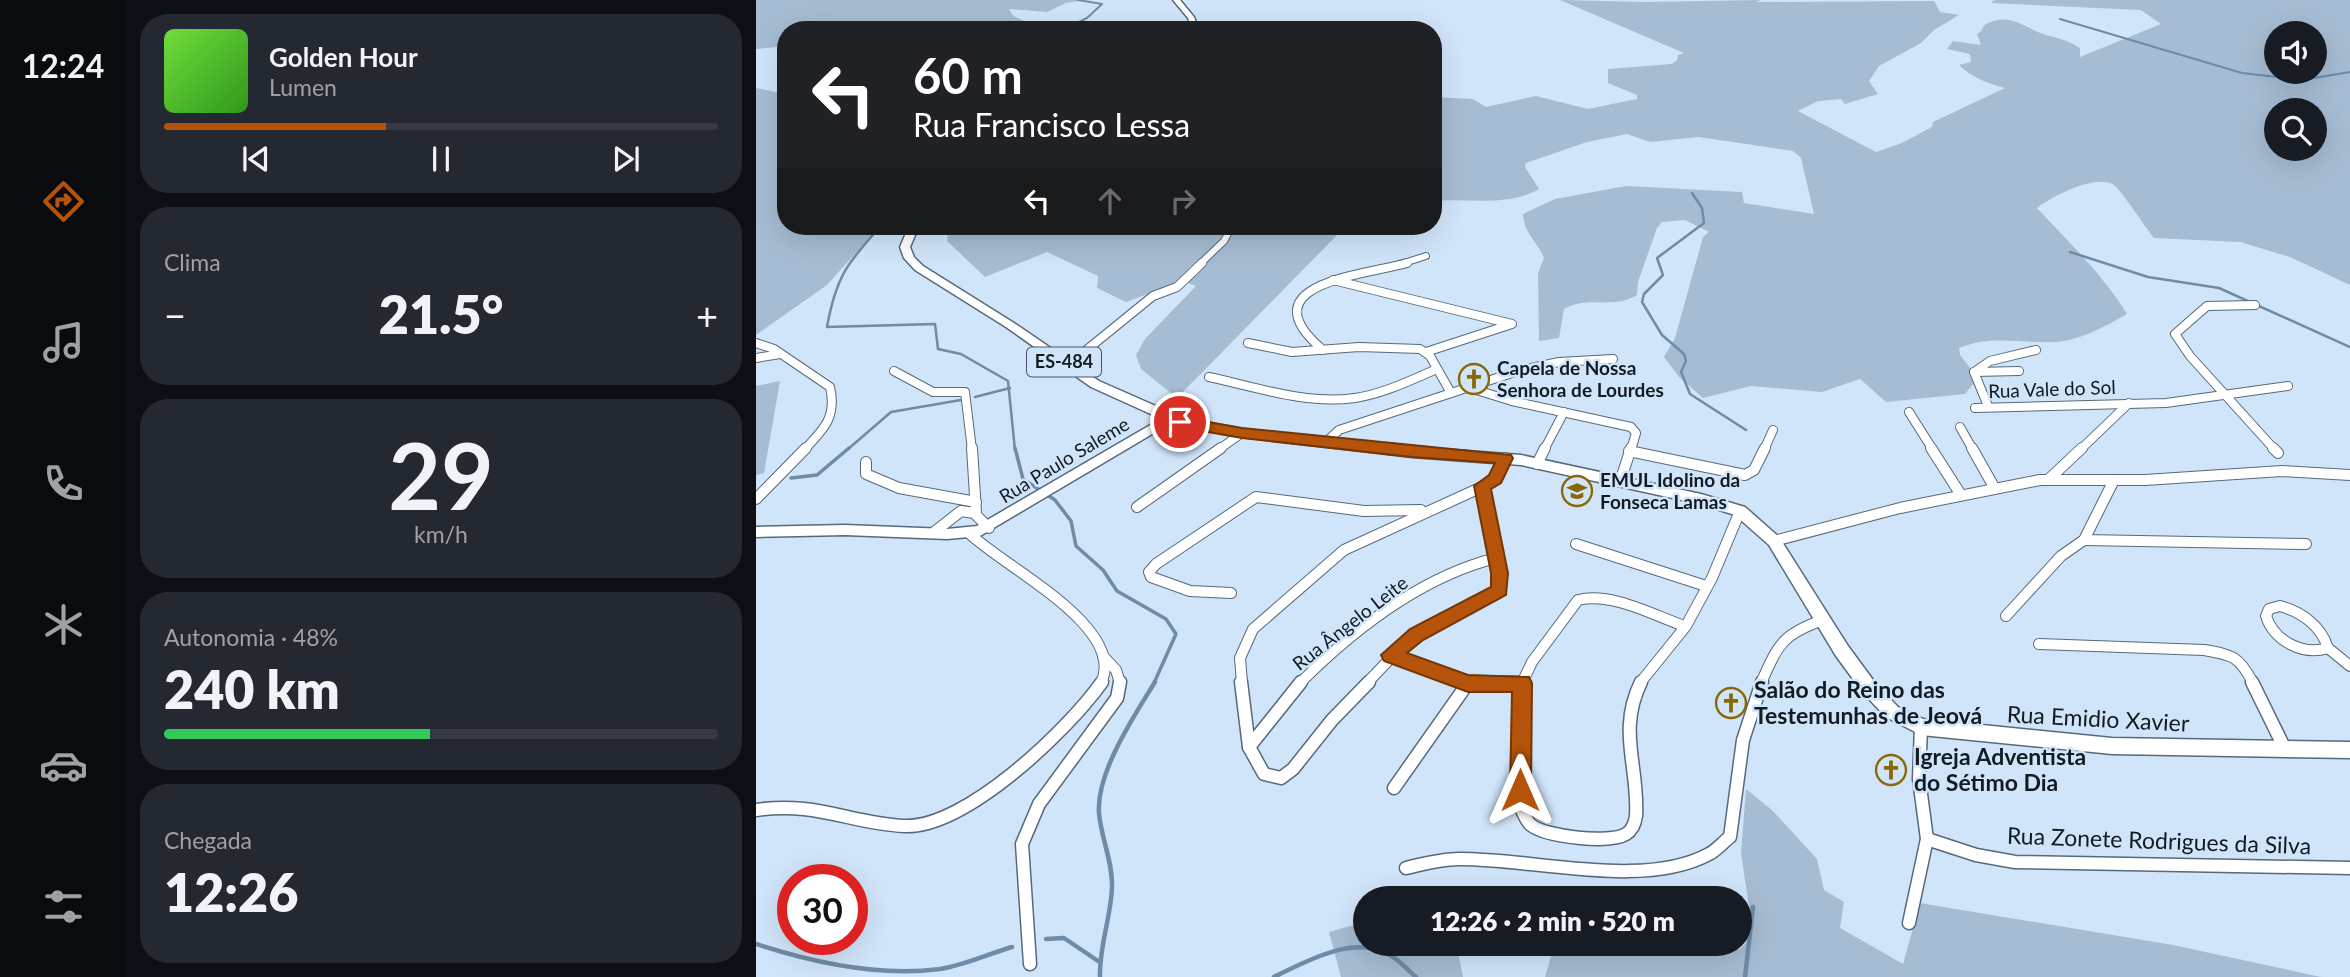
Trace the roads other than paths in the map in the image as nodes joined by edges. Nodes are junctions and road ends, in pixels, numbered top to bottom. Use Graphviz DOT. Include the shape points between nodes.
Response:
graph roads {
  1 [pos="1176,0"];
  2 [pos="1193,21"];
  3 [pos="910,235"];
  4 [pos="1227,235"];
  5 [pos="1426,256"];
  6 [pos="1332,280"];
  7 [pos="2255,305"];
  8 [pos="756,343"];
  9 [pos="1248,343"];
  10 [pos="1323,350"];
  11 [pos="2036,350"];
  12 [pos="1426,352"];
  13 [pos="780,355"];
  14 [pos="756,358"];
  15 [pos="1613,359"];
  16 [pos="1069,365"];
  17 [pos="1437,369"];
  18 [pos="894,371"];
  19 [pos="2019,371"];
  20 [pos="1974,372"];
  21 [pos="1209,377"];
  22 [pos="2288,386"];
  23 [pos="1470,388"];
  24 [pos="1451,393"];
  25 [pos="2224,393"];
  26 [pos="2129,403"];
  27 [pos="1988,406"];
  28 [pos="1975,408"];
  29 [pos="1564,412"];
  30 [pos="1909,412"];
  31 [pos="1180,422"];
  32 [pos="1960,427"];
  33 [pos="1773,430"];
  34 [pos="1242,433"];
  35 [pos="1326,442"];
  36 [pos="1629,451"];
  37 [pos="2278,453"];
  38 [pos="1505,458"];
  39 [pos="866,462"];
  40 [pos="1538,464"];
  41 [pos="2350,468"];
  42 [pos="2330,473"];
  43 [pos="2350,475"];
  44 [pos="2048,480"];
  45 [pos="2114,480"];
  46 [pos="1620,482"];
  47 [pos="1482,486"];
  48 [pos="1994,487"];
  49 [pos="1961,495"];
  50 [pos="756,499"];
  51 [pos="976,507"];
  52 [pos="1137,507"];
  53 [pos="1426,510"];
  54 [pos="1740,512"];
  55 [pos="989,528"];
  56 [pos="756,532"];
  57 [pos="969,533"];
  58 [pos="933,534"];
  59 [pos="2084,540"];
  60 [pos="1774,541"];
  61 [pos="1576,544"];
  62 [pos="2305,544"];
  63 [pos="1496,558"];
  64 [pos="1706,586"];
  65 [pos="1231,593"];
  66 [pos="2006,616"];
  67 [pos="1823,620"];
  68 [pos="1685,626"];
  69 [pos="2039,644"];
  70 [pos="2328,648"];
  71 [pos="1391,655"];
  72 [pos="1102,656"];
  73 [pos="2350,666"];
  74 [pos="1468,683"];
  75 [pos="1522,683"];
  76 [pos="1921,727"];
  77 [pos="1248,747"];
  78 [pos="2285,749"];
  79 [pos="2350,750"];
  80 [pos="1394,788"];
  81 [pos="756,810"];
  82 [pos="1927,839"];
  83 [pos="1406,868"];
  84 [pos="2348,869"];
  85 [pos="1909,923"];
  86 [pos="1030,964"];
  1 -- 2 [label="main road"];
  3 -- 16 [label="main road, ES-484" via="905,247 909,258"];
  4 -- 16 [label="street" via="1177,287 1153,296"];
  5 -- 6 [label="street"];
  6 -- 10 [label="street" via="1308,290 1298,312 1299,324 1310,341"];
  6 -- 12 [label="street" via="1512,324"];
  7 -- 25 [label="street" via="2207,306 2176,332 2190,356"];
  8 -- 13 [label="street"];
  9 -- 10 [label="street" via="1292,352"];
  10 -- 12 [label="street" via="1406,347"];
  11 -- 20 [label="street" via="1990,360"];
  12 -- 17 [label="street"];
  13 -- 14 [label="street"];
  13 -- 50 [label="street" via="830,387 834,404 825,428"];
  15 -- 23 [label="street" via="1547,364"];
  16 -- 31 [label="main road, ES-484" via="1095,384"];
  17 -- 21 [label="street" via="1347,398 1279,393"];
  17 -- 24 [label="street"];
  18 -- 51 [label="street" via="933,392 965,392"];
  19 -- 20 [label="street"];
  20 -- 27 [label="street"];
  22 -- 25 [label="street, Rua Vale do Sol"];
  23 -- 24 [label="street"];
  23 -- 29 [label="street"];
  24 -- 35 [label="street" via="1339,430"];
  25 -- 26 [label="street, Rua Vale do Sol"];
  25 -- 37 [label="street"];
  26 -- 27 [label="street, Rua Vale do Sol"];
  26 -- 44 [label="street, Rua Vale do Sol"];
  27 -- 28 [label="street, Rua Vale do Sol"];
  29 -- 36 [label="street" via="1631,427 1636,433"];
  29 -- 40 [label="street"];
  30 -- 49 [label="street"];
  31 -- 34 [label="main road"];
  31 -- 55 [label="main road, Rua Paulo Saleme" via="1156,427"];
  32 -- 48 [label="street"];
  33 -- 36 [label="street" via="1754,470 1745,475"];
  34 -- 35 [label="main road"];
  34 -- 52 [label="street"];
  35 -- 38 [label="main road"];
  36 -- 46 [label="street"];
  38 -- 40 [label="main road"];
  38 -- 47 [label="street" via="1495,479"];
  39 -- 51 [label="street" via="866,474 872,480"];
  40 -- 46 [label="main road"];
  41 -- 42 [label="street"];
  42 -- 43 [label="street"];
  42 -- 45 [label="street" via="2282,471"];
  44 -- 45 [label="street"];
  44 -- 48 [label="street"];
  45 -- 59 [label="street"];
  46 -- 54 [label="main road"];
  47 -- 53 [label="street"];
  47 -- 63 [label="street"];
  48 -- 49 [label="street"];
  49 -- 60 [label="street"];
  51 -- 55 [label="street"];
  51 -- 58 [label="street" via="956,512"];
  53 -- 65 [label="street" via="1364,511 1256,497 1149,572 1180,589"];
  53 -- 77 [label="street" via="1344,550 1253,629 1240,658"];
  54 -- 60 [label="main road, Rua Emidio Xavier"];
  54 -- 64 [label="street"];
  55 -- 57 [label="main road, Rua Paulo Saleme"];
  56 -- 58 [label="main road, Rua Paulo Saleme"];
  57 -- 58 [label="main road, Rua Paulo Saleme"];
  57 -- 72 [label="street" via="986,551 1061,599 1083,621"];
  59 -- 62 [label="street"];
  59 -- 66 [label="street" via="2061,556"];
  60 -- 67 [label="main road, Rua Emidio Xavier"];
  61 -- 64 [label="street"];
  63 -- 71 [label="street" via="1501,582 1496,593 1416,635"];
  63 -- 77 [label="street, Rua Ângelo Leite" via="1448,573 1363,631 1303,680"];
  64 -- 68 [label="street"];
  67 -- 76 [label="main road, Rua Emidio Xavier" via="1881,702"];
  67 -- 83 [label="street" via="1802,627 1778,645 1748,718 1730,836 1717,851 1679,866 1549,869 1465,859"];
  68 -- 75 [label="street" via="1582,597 1532,662"];
  68 -- 75 [label="street" via="1664,657 1646,671 1633,704 1628,743 1636,786 1636,820 1631,831 1616,839 1541,831 1530,824 1520,806"];
  69 -- 78 [label="street" via="2231,655 2243,663"];
  70 -- 70 [label="street" via="2316,652 2280,638 2267,624 2267,612 2280,606 2299,613 2326,639"];
  70 -- 73 [label="street"];
  71 -- 74 [label="street"];
  71 -- 77 [label="street" via="1286,776 1268,776"];
  72 -- 81 [label="street" via="1102,683 1077,710 995,786 947,820 929,825 893,824 800,804"];
  72 -- 86 [label="street" via="1119,675 1117,698 1039,807 1024,837"];
  74 -- 75 [label="street"];
  74 -- 80 [label="street"];
  76 -- 78 [label="main road, Rua Emidio Xavier" via="2112,746"];
  76 -- 82 [label="street" via="1919,779"];
  78 -- 79 [label="main road, Rua Emidio Xavier"];
  82 -- 84 [label="street, Rua Zonete Rodrigues da Silva" via="2015,862"];
  82 -- 85 [label="street"];
}
